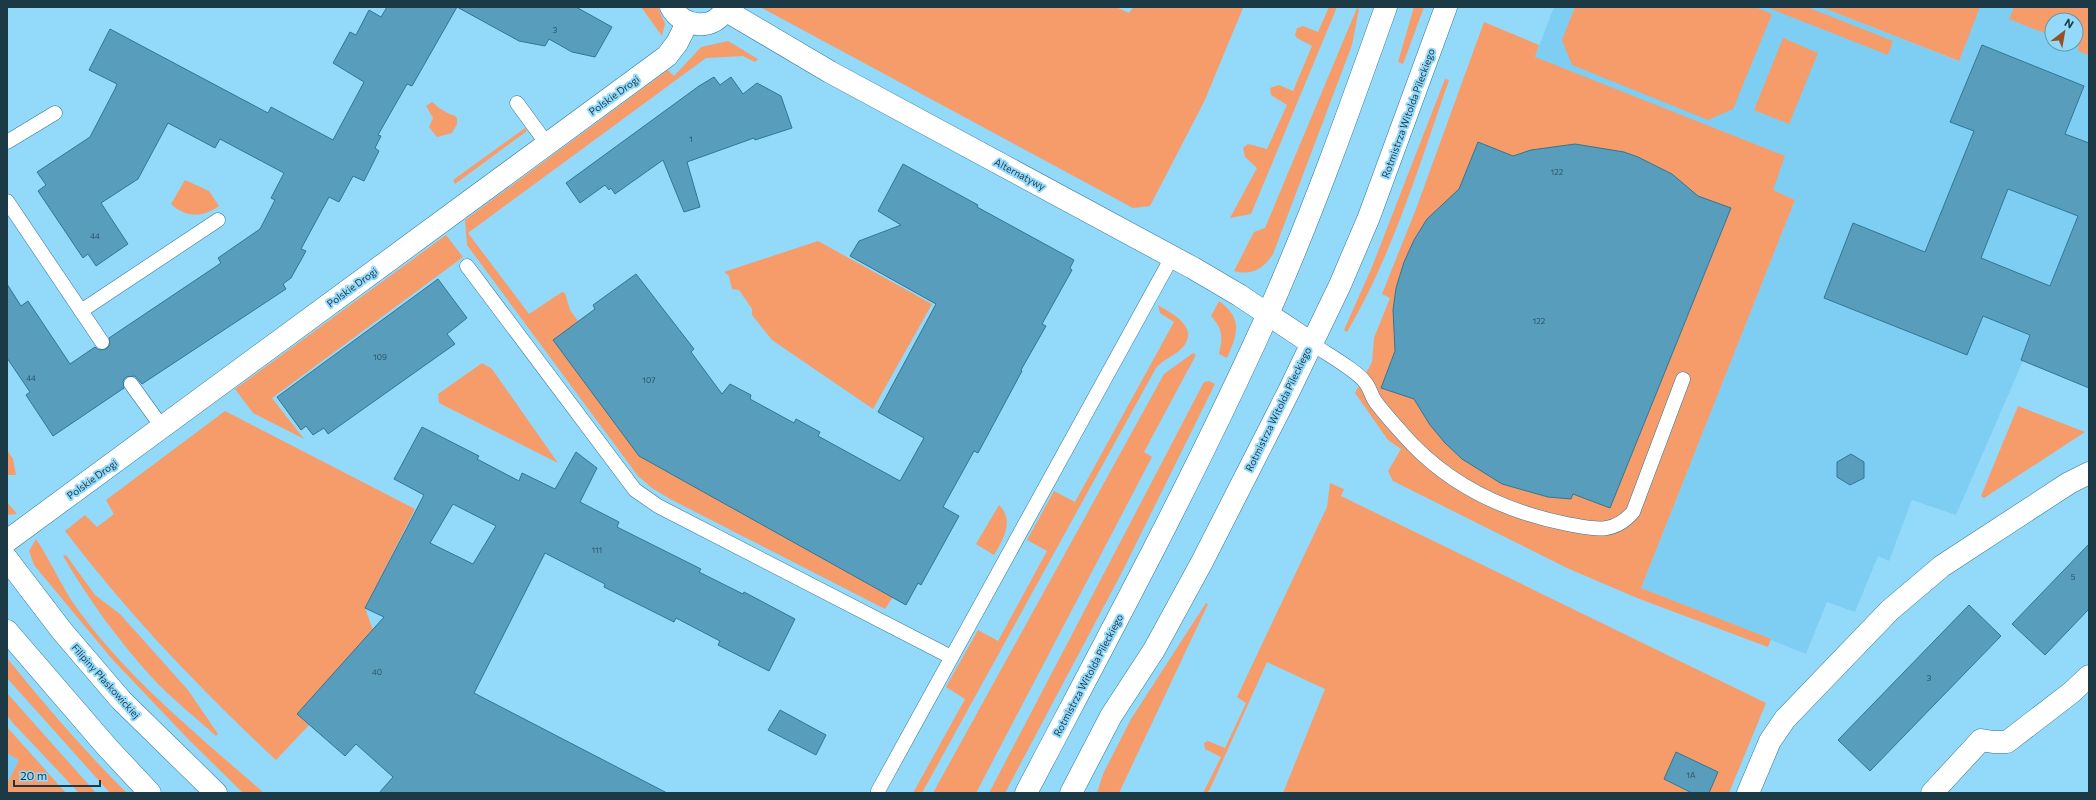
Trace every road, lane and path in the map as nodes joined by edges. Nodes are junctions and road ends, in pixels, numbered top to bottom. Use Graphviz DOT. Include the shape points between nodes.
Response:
graph roads {
  1 [pos="671,7"];
  2 [pos="1386,7"];
  3 [pos="1446,7"];
  4 [pos="726,9"];
  5 [pos="688,23"];
  6 [pos="517,103"];
  7 [pos="55,113"];
  8 [pos="7,142"];
  9 [pos="547,144"];
  10 [pos="7,201"];
  11 [pos="218,220"];
  12 [pos="1172,257"];
  13 [pos="467,266"];
  14 [pos="81,311"];
  15 [pos="1268,314"];
  16 [pos="102,342"];
  17 [pos="1311,343"];
  18 [pos="1683,379"];
  19 [pos="131,384"];
  20 [pos="162,427"];
  21 [pos="2089,473"];
  22 [pos="7,541"];
  23 [pos="7,559"];
  24 [pos="7,631"];
  25 [pos="951,657"];
  26 [pos="2089,676"];
  27 [pos="878,791"];
  28 [pos="150,793"];
  29 [pos="216,793"];
  30 [pos="1026,793"];
  31 [pos="1071,793"];
  32 [pos="1748,793"];
  33 [pos="1932,793"];
  1 -- 5 [label="street" via="680,19"];
  2 -- 15 [label="street, Rotmistrza Witolda Pileckiego" via="1324,178"];
  3 -- 17 [label="street, Rotmistrza Witolda Pileckiego" via="1369,217 1340,285"];
  4 -- 5 [label="street" via="720,17 709,23"];
  4 -- 12 [label="street, Alternatywy" via="830,72"];
  5 -- 9 [label="street, Polskie Drogi" via="667,56"];
  6 -- 9 [label="lane"];
  7 -- 8 [label="lane"];
  9 -- 20 [label="street, Polskie Drogi"];
  10 -- 14 [label="lane"];
  11 -- 14 [label="lane"];
  12 -- 15 [label="street, Alternatywy"];
  12 -- 25 [label="lane"];
  13 -- 25 [label="lane" via="635,490 658,506"];
  14 -- 16 [label="lane"];
  15 -- 17 [label="street, Alternatywy"];
  15 -- 30 [label="street, Rotmistrza Witolda Pileckiego" via="1137,583"];
  17 -- 18 [label="lane" via="1365,382 1375,400 1414,445 1461,486 1530,515 1598,530 1617,525 1633,512"];
  17 -- 31 [label="street, Rotmistrza Witolda Pileckiego" via="1198,568 1154,650 1111,716"];
  19 -- 20 [label="lane"];
  20 -- 22 [label="street, Polskie Drogi"];
  21 -- 32 [label="street" via="2069,483 1942,566 1890,610 1785,719 1770,741"];
  23 -- 29 [label="street, Filipiny Płaskowickiej" via="62,631 121,700"];
  24 -- 28 [label="street"];
  25 -- 27 [label="lane"];
  26 -- 33 [label="street" via="2007,742 1981,740"];
}
